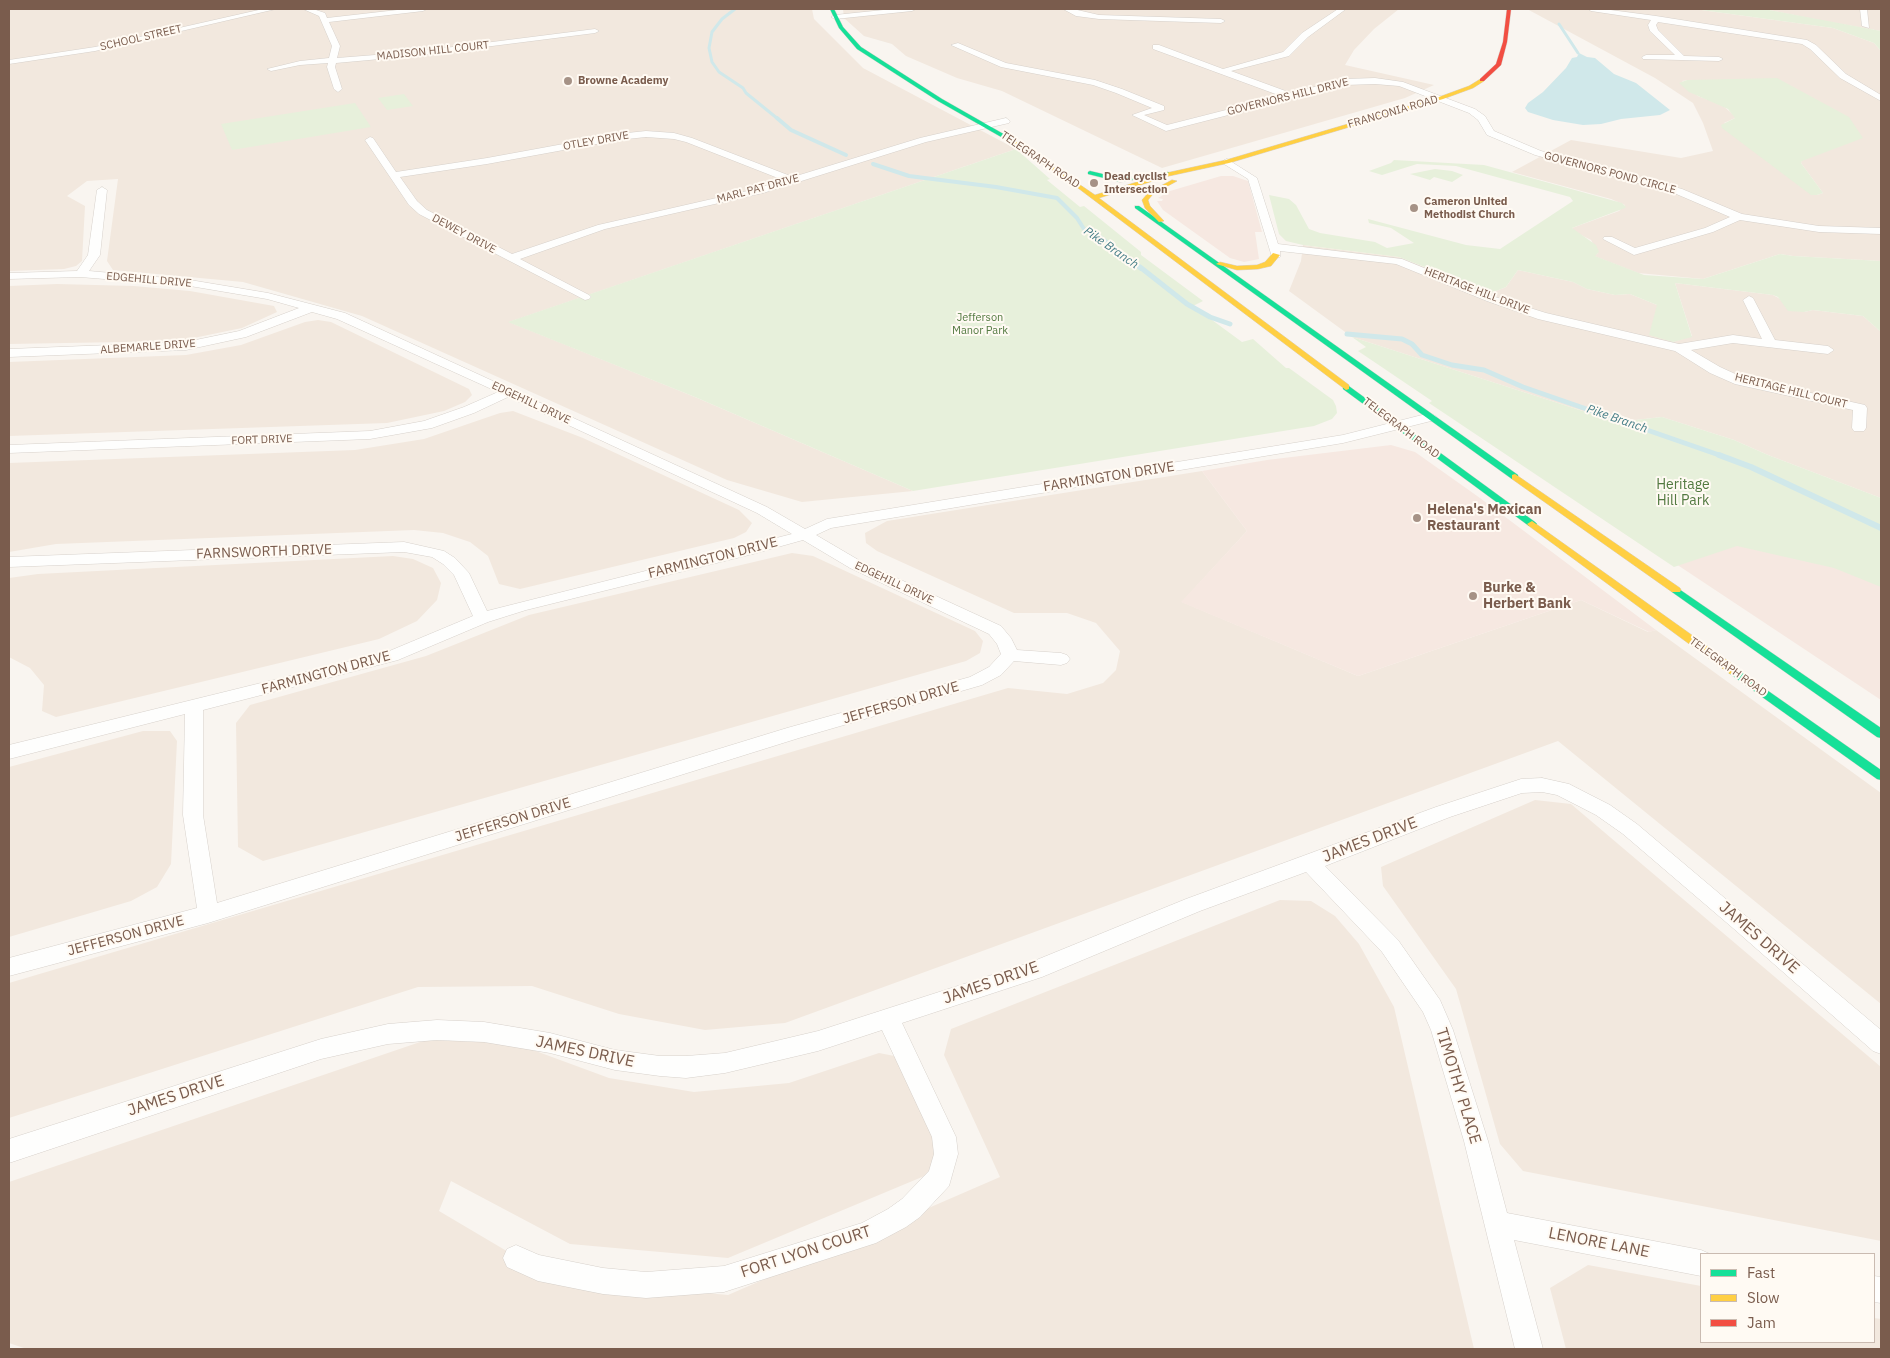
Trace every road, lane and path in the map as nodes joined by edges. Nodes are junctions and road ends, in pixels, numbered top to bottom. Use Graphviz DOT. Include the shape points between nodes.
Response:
graph roads {
  1 [pos="272,9"];
  2 [pos="307,9"];
  3 [pos="423,9"];
  4 [pos="912,9"];
  5 [pos="1067,9"];
  6 [pos="1342,9"];
  7 [pos="1509,9"];
  8 [pos="1591,9"];
  9 [pos="1861,9"];
  10 [pos="833,13"];
  11 [pos="1656,18"];
  12 [pos="326,20"];
  13 [pos="1221,21"];
  14 [pos="1866,26"];
  15 [pos="595,31"];
  16 [pos="955,45"];
  17 [pos="1156,47"];
  18 [pos="1010,57"];
  19 [pos="1646,57"];
  20 [pos="1682,58"];
  21 [pos="990,59"];
  22 [pos="1720,59"];
  23 [pos="332,61"];
  24 [pos="9,62"];
  25 [pos="1035,62"];
  26 [pos="270,69"];
  27 [pos="1028,70"];
  28 [pos="1223,71"];
  29 [pos="918,85"];
  30 [pos="338,89"];
  31 [pos="1290,96"];
  32 [pos="1441,98"];
  33 [pos="1881,98"];
  34 [pos="1169,111"];
  35 [pos="1194,122"];
  36 [pos="1011,123"];
  37 [pos="987,125"];
  38 [pos="370,140"];
  39 [pos="1226,162"];
  40 [pos="393,175"];
  41 [pos="1171,178"];
  42 [pos="793,181"];
  43 [pos="102,190"];
  44 [pos="1118,193"];
  45 [pos="1094,198"];
  46 [pos="1739,217"];
  47 [pos="1881,232"];
  48 [pos="1177,235"];
  49 [pos="1608,239"];
  50 [pos="1274,251"];
  51 [pos="1634,252"];
  52 [pos="511,258"];
  53 [pos="1618,258"];
  54 [pos="1216,262"];
  55 [pos="1276,272"];
  56 [pos="80,274"];
  57 [pos="9,276"];
  58 [pos="585,297"];
  59 [pos="1749,300"];
  60 [pos="311,308"];
  61 [pos="1770,342"];
  62 [pos="1679,348"];
  63 [pos="1828,350"];
  64 [pos="9,353"];
  65 [pos="508,392"];
  66 [pos="1430,418"];
  67 [pos="1398,426"];
  68 [pos="1859,428"];
  69 [pos="9,449"];
  70 [pos="804,535"];
  71 [pos="9,562"];
  72 [pos="482,618"];
  73 [pos="1010,655"];
  74 [pos="1061,659"];
  75 [pos="194,706"];
  76 [pos="1881,734"];
  77 [pos="9,752"];
  78 [pos="1881,776"];
  79 [pos="1310,864"];
  80 [pos="208,914"];
  81 [pos="9,967"];
  82 [pos="888,1018"];
  83 [pos="1881,1044"];
  84 [pos="9,1151"];
  85 [pos="1497,1224"];
  86 [pos="516,1258"];
  87 [pos="1700,1263"];
  88 [pos="1530,1349"];
  1 -- 24 [label="street, SCHOOL STREET" via="95,49"];
  2 -- 12 [label="street" via="318,12"];
  3 -- 12 [label="street"];
  4 -- 10 [label="street"];
  5 -- 13 [label="street" via="1099,17"];
  6 -- 28 [label="street" via="1310,31 1286,54"];
  7 -- 32 [label="main road, FRANCONIA ROAD" via="1504,42 1494,71 1471,87"];
  8 -- 11 [label="street"];
  9 -- 14 [label="street"];
  10 -- 29 [label="main road, TELEGRAPH ROAD" via="848,38 859,48"];
  11 -- 20 [label="street" via="1652,25 1654,31"];
  11 -- 33 [label="street" via="1804,42 1843,76"];
  12 -- 23 [label="street" via="336,46"];
  15 -- 23 [label="street, MADISON HILL COURT"];
  16 -- 21 [label="street"];
  17 -- 28 [label="street"];
  18 -- 21 [label="street"];
  19 -- 20 [label="street"];
  20 -- 22 [label="street"];
  21 -- 27 [label="street"];
  23 -- 26 [label="street, MADISON HILL COURT"];
  23 -- 30 [label="street"];
  25 -- 27 [label="street"];
  27 -- 34 [label="street" via="1102,85"];
  28 -- 31 [label="street"];
  29 -- 36 [label="main road, TELEGRAPH ROAD"];
  29 -- 37 [label="main road, TELEGRAPH ROAD"];
  31 -- 32 [label="street, GOVERNORS HILL DRIVE" via="1361,80 1400,84"];
  31 -- 35 [label="street, GOVERNORS HILL DRIVE"];
  32 -- 39 [label="main road, FRANCONIA ROAD"];
  32 -- 46 [label="street, GOVERNORS POND CIRCLE" via="1472,111 1482,118 1490,133 1501,138 1556,158 1678,191"];
  34 -- 35 [label="street"];
  34 -- 35 [label="street, GOVERNORS HILL DRIVE" via="1136,115 1166,128"];
  36 -- 37 [label="street, MARL PAT DRIVE"];
  37 -- 42 [label="street, MARL PAT DRIVE" via="922,140"];
  37 -- 45 [label="main road, TELEGRAPH ROAD"];
  38 -- 40 [label="street, DEWEY DRIVE"];
  39 -- 41 [label="main road, FRANCONIA ROAD" via="1218,169"];
  39 -- 50 [label="street" via="1252,178"];
  40 -- 42 [label="street, OTLEY DRIVE" via="646,134 690,140"];
  40 -- 52 [label="street, DEWEY DRIVE" via="423,212"];
  41 -- 44 [label="main road, FRANCONIA ROAD"];
  41 -- 44 [label="main road, TELEGRAPH ROAD" via="1120,180 1086,170"];
  41 -- 48 [label="main road" via="1151,193 1145,203"];
  42 -- 52 [label="street, MARL PAT DRIVE" via="602,227"];
  43 -- 56 [label="street" via="94,255"];
  44 -- 45 [label="main road, FRANCONIA ROAD"];
  44 -- 48 [label="main road, TELEGRAPH ROAD"];
  45 -- 67 [label="main road, TELEGRAPH ROAD"];
  46 -- 47 [label="street, GOVERNORS POND CIRCLE" via="1819,229"];
  46 -- 51 [label="street" via="1709,230"];
  48 -- 54 [label="main road, TELEGRAPH ROAD"];
  49 -- 51 [label="street"];
  50 -- 54 [label="main road" via="1268,264 1258,267 1237,268"];
  50 -- 55 [label="main road"];
  50 -- 62 [label="street, HERITAGE HILL DRIVE" via="1398,262 1542,316"];
  51 -- 53 [label="street"];
  52 -- 58 [label="street, DEWEY DRIVE"];
  54 -- 66 [label="main road, TELEGRAPH ROAD" via="1266,293"];
  56 -- 57 [label="street, EDGEHILL DRIVE"];
  56 -- 60 [label="street, EDGEHILL DRIVE" via="190,282 268,296"];
  59 -- 61 [label="street"];
  60 -- 64 [label="street, ALBEMARLE DRIVE" via="242,334 186,346"];
  60 -- 65 [label="street, EDGEHILL DRIVE" via="361,324"];
  61 -- 62 [label="street" via="1733,340"];
  61 -- 63 [label="street"];
  62 -- 68 [label="street, HERITAGE HILL COURT" via="1740,381 1860,408"];
  65 -- 69 [label="street, FORT DRIVE" via="427,425 370,435"];
  65 -- 70 [label="street, EDGEHILL DRIVE" via="762,510"];
  66 -- 67 [label="street, FARMINGTON DRIVE"];
  66 -- 76 [label="main road, TELEGRAPH ROAD"];
  67 -- 70 [label="street, FARMINGTON DRIVE" via="1343,439 827,524"];
  67 -- 78 [label="main road, TELEGRAPH ROAD"];
  70 -- 72 [label="street, FARMINGTON DRIVE"];
  70 -- 73 [label="street, EDGEHILL DRIVE" via="856,565 995,630"];
  71 -- 72 [label="street, FARNSWORTH DRIVE" via="420,548 438,554 461,573"];
  72 -- 75 [label="street, FARMINGTON DRIVE" via="392,656"];
  73 -- 74 [label="street"];
  73 -- 80 [label="street, JEFFERSON DRIVE" via="995,671 976,681 784,736"];
  75 -- 77 [label="street, FARMINGTON DRIVE"];
  75 -- 80 [label="street" via="193,815"];
  79 -- 82 [label="street, JAMES DRIVE" via="1193,905 1034,970"];
  79 -- 83 [label="street, JAMES DRIVE" via="1511,788 1542,785 1562,789 1603,810 1630,829"];
  79 -- 85 [label="street, TIMOTHY PLACE" via="1390,946 1432,1007 1476,1141"];
  80 -- 81 [label="street, JEFFERSON DRIVE"];
  82 -- 84 [label="street, JAMES DRIVE" via="818,1041 725,1063 686,1067 616,1060 550,1043 484,1032 437,1030 388,1034 321,1049"];
  82 -- 86 [label="street, FORT LYON COURT" via="944,1137 946,1154 940,1178 897,1218 867,1234 724,1279 646,1285 603,1281 538,1268"];
  85 -- 87 [label="street, LENORE LANE"];
  85 -- 88 [label="street, TIMOTHY PLACE"];
}
